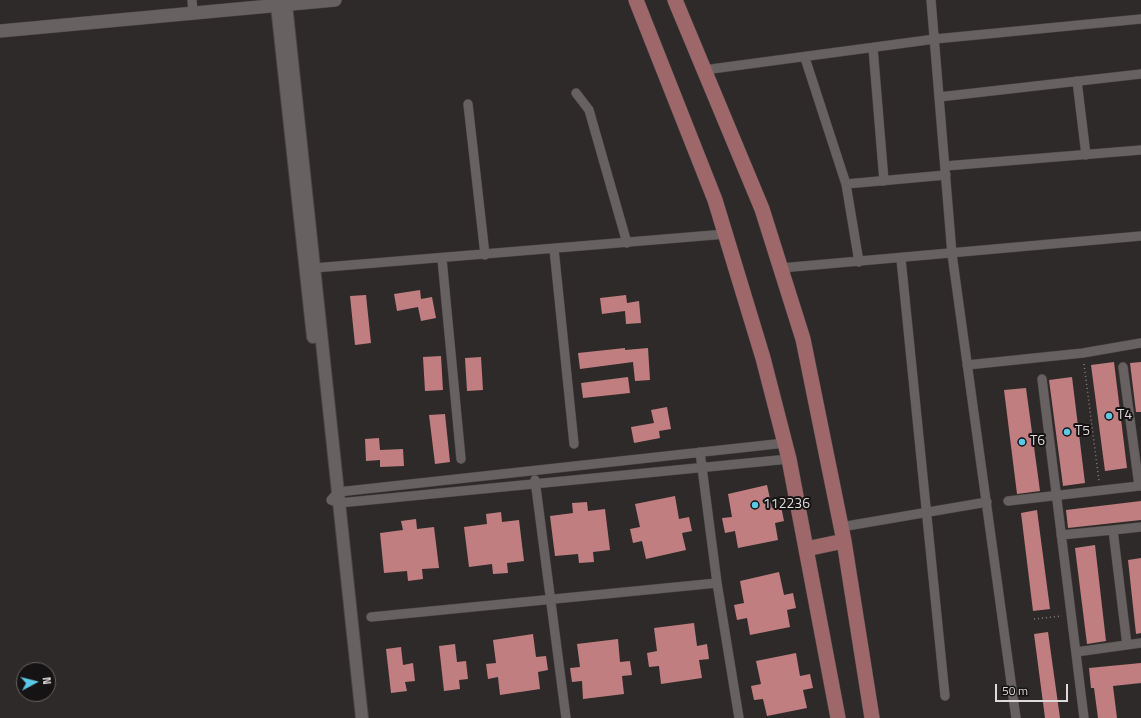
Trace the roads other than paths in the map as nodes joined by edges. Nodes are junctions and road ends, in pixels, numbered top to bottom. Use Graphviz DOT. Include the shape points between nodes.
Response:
graph roads {
  1 [pos="192,0"];
  2 [pos="334,0"];
  3 [pos="636,0"];
  4 [pos="675,0"];
  5 [pos="931,0"];
  6 [pos="282,5"];
  7 [pos="193,14"];
  8 [pos="1141,19"];
  9 [pos="0,30"];
  10 [pos="935,40"];
  11 [pos="873,48"];
  12 [pos="805,58"];
  13 [pos="704,70"];
  14 [pos="1141,74"];
  15 [pos="1077,81"];
  16 [pos="576,93"];
  17 [pos="939,97"];
  18 [pos="468,104"];
  19 [pos="1141,150"];
  20 [pos="1086,154"];
  21 [pos="946,171"];
  22 [pos="884,181"];
  23 [pos="846,184"];
  24 [pos="726,234"];
  25 [pos="1141,236"];
  26 [pos="627,243"];
  27 [pos="554,249"];
  28 [pos="952,254"];
  29 [pos="485,255"];
  30 [pos="442,258"];
  31 [pos="901,259"];
  32 [pos="859,262"];
  33 [pos="314,268"];
  34 [pos="781,268"];
  35 [pos="1141,343"];
  36 [pos="967,365"];
  37 [pos="1123,367"];
  38 [pos="1042,379"];
  39 [pos="784,442"];
  40 [pos="574,444"];
  41 [pos="700,452"];
  42 [pos="461,459"];
  43 [pos="789,459"];
  44 [pos="702,468"];
  45 [pos="534,471"];
  46 [pos="536,485"];
  47 [pos="1140,486"];
  48 [pos="1056,496"];
  49 [pos="336,498"];
  50 [pos="1008,501"];
  51 [pos="987,502"];
  52 [pos="927,514"];
  53 [pos="1141,527"];
  54 [pos="1113,530"];
  55 [pos="842,534"];
  56 [pos="1061,535"];
  57 [pos="806,549"];
  58 [pos="717,583"];
  59 [pos="550,600"];
  60 [pos="371,617"];
  61 [pos="1141,644"];
  62 [pos="1127,645"];
  63 [pos="1076,652"];
  64 [pos="945,696"];
  65 [pos="354,718"];
  66 [pos="362,718"];
  67 [pos="566,718"];
  68 [pos="739,718"];
  69 [pos="838,718"];
  70 [pos="872,718"];
  71 [pos="1016,718"];
  72 [pos="1084,718"];
  1 -- 7 [label="street"];
  2 -- 6 [label="main road"];
  3 -- 24 [label="main road"];
  4 -- 13 [label="main road"];
  5 -- 10 [label="street"];
  6 -- 7 [label="main road"];
  6 -- 33 [label="street"];
  6 -- 49 [label="street"];
  7 -- 9 [label="main road"];
  8 -- 10 [label="street"];
  10 -- 11 [label="street"];
  10 -- 17 [label="street"];
  11 -- 12 [label="street"];
  11 -- 22 [label="street"];
  12 -- 13 [label="street"];
  12 -- 23 [label="street"];
  13 -- 34 [label="main road" via="762,208"];
  14 -- 15 [label="street"];
  15 -- 17 [label="street"];
  15 -- 20 [label="street"];
  16 -- 26 [label="street" via="590,110"];
  17 -- 21 [label="street"];
  18 -- 29 [label="street"];
  19 -- 20 [label="street"];
  20 -- 21 [label="street"];
  21 -- 22 [label="street"];
  21 -- 28 [label="street"];
  22 -- 23 [label="street"];
  23 -- 32 [label="street"];
  24 -- 26 [label="street"];
  24 -- 39 [label="main road" via="763,358"];
  25 -- 28 [label="street"];
  26 -- 27 [label="street"];
  27 -- 29 [label="street"];
  27 -- 40 [label="street"];
  28 -- 31 [label="street"];
  28 -- 36 [label="street"];
  29 -- 30 [label="street"];
  30 -- 33 [label="street"];
  30 -- 42 [label="street"];
  31 -- 32 [label="street"];
  31 -- 52 [label="street"];
  32 -- 34 [label="street"];
  33 -- 49 [label="street"];
  34 -- 55 [label="main road" via="803,340"];
  35 -- 36 [label="street" via="1083,353"];
  36 -- 51 [label="street"];
  37 -- 47 [label="street"];
  38 -- 48 [label="street"];
  39 -- 41 [label="street"];
  39 -- 43 [label="main road"];
  41 -- 44 [label="street"];
  41 -- 45 [label="street"];
  43 -- 44 [label="street"];
  43 -- 57 [label="main road"];
  44 -- 46 [label="street"];
  44 -- 58 [label="street"];
  45 -- 46 [label="street"];
  45 -- 49 [label="street"];
  46 -- 49 [label="street"];
  46 -- 59 [label="street"];
  47 -- 48 [label="street"];
  48 -- 50 [label="street"];
  48 -- 56 [label="street"];
  49 -- 65 [label="street"];
  49 -- 66 [label="street"];
  51 -- 52 [label="street"];
  51 -- 71 [label="street"];
  52 -- 55 [label="street"];
  52 -- 64 [label="street"];
  53 -- 54 [label="street"];
  54 -- 56 [label="street"];
  54 -- 62 [label="street"];
  55 -- 57 [label="main road"];
  55 -- 70 [label="main road"];
  56 -- 63 [label="street"];
  57 -- 69 [label="main road"];
  58 -- 59 [label="street"];
  58 -- 68 [label="street"];
  59 -- 60 [label="street"];
  59 -- 67 [label="street"];
  61 -- 62 [label="street"];
  62 -- 63 [label="street"];
  63 -- 72 [label="street"];
}
